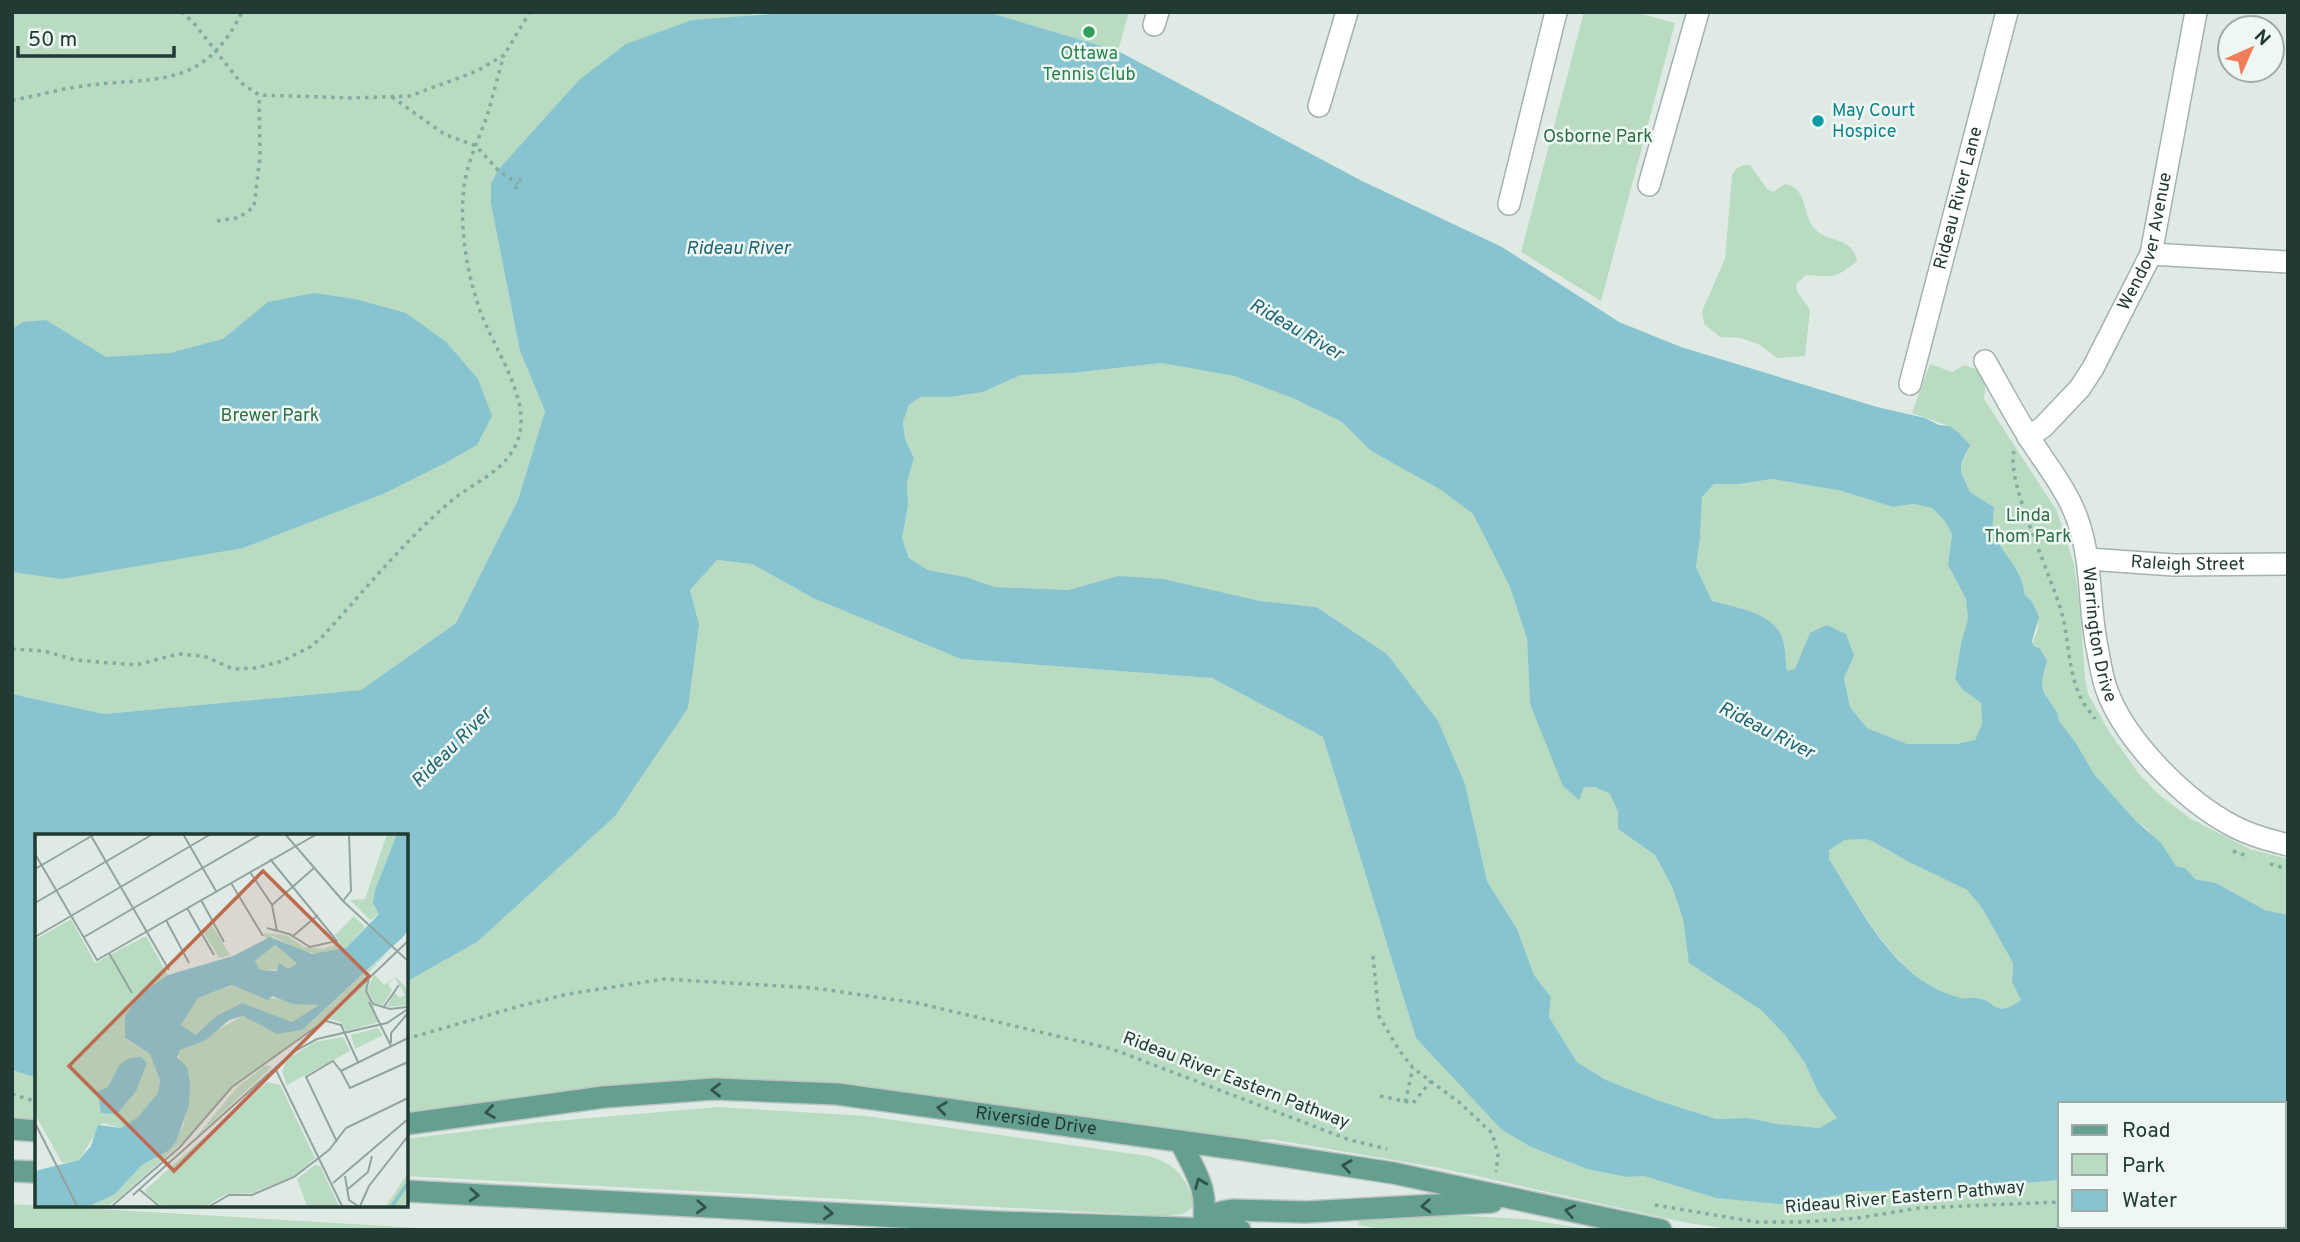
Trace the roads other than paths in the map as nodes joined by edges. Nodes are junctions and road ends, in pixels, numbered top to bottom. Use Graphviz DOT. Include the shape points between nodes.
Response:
graph roads {
  1 [pos="1347,12"];
  2 [pos="1556,12"];
  3 [pos="1698,12"];
  4 [pos="2007,12"];
  5 [pos="2196,12"];
  6 [pos="1319,106"];
  7 [pos="1649,185"];
  8 [pos="1509,204"];
  9 [pos="2151,254"];
  10 [pos="2288,262"];
  11 [pos="1985,361"];
  12 [pos="1910,384"];
  13 [pos="2028,437"];
  14 [pos="2088,559"];
  15 [pos="2288,564"];
  16 [pos="2288,845"];
  17 [pos="408,1124"];
  18 [pos="12,1129"];
  19 [pos="35,1130"];
  20 [pos="1180,1142"];
  21 [pos="12,1171"];
  22 [pos="35,1172"];
  23 [pos="408,1191"];
  24 [pos="1518,1200"];
  25 [pos="997,1222"];
  26 [pos="1203,1228"];
  27 [pos="1023,1230"];
  28 [pos="1240,1230"];
  29 [pos="1661,1230"];
  1 -- 6 [label="street"];
  2 -- 8 [label="street"];
  3 -- 7 [label="street"];
  4 -- 12 [label="street, Rideau River Lane"];
  5 -- 9 [label="street, Wendover Avenue"];
  9 -- 10 [label="street"];
  9 -- 13 [label="street, Wendover Avenue" via="2075,396"];
  11 -- 13 [label="street, Warrington Drive"];
  13 -- 14 [label="street, Warrington Drive" via="2068,497"];
  14 -- 15 [label="street, Raleigh Street" via="2174,565"];
  14 -- 16 [label="street, Warrington Drive" via="2097,648 2106,688 2124,724 2157,764 2203,807 2233,826"];
  20 -- 17 [label="main road, Riverside Drive, one-way" via="837,1094 714,1089 604,1097"];
  18 -- 19 [label="main road"];
  24 -- 20 [label="main road, Riverside Drive, one-way" via="1393,1173"];
  26 -- 20 [label="main road, one-way" via="1206,1197"];
  21 -- 22 [label="main road"];
  23 -- 25 [label="main road, one-way"];
  24 -- 26 [label="main road, one-way" via="1306,1212 1232,1210 1221,1212"];
  29 -- 24 [label="main road, Riverside Drive, one-way"];
  25 -- 26 [label="main road"];
  25 -- 27 [label="main road"];
  26 -- 28 [label="main road"];
}
